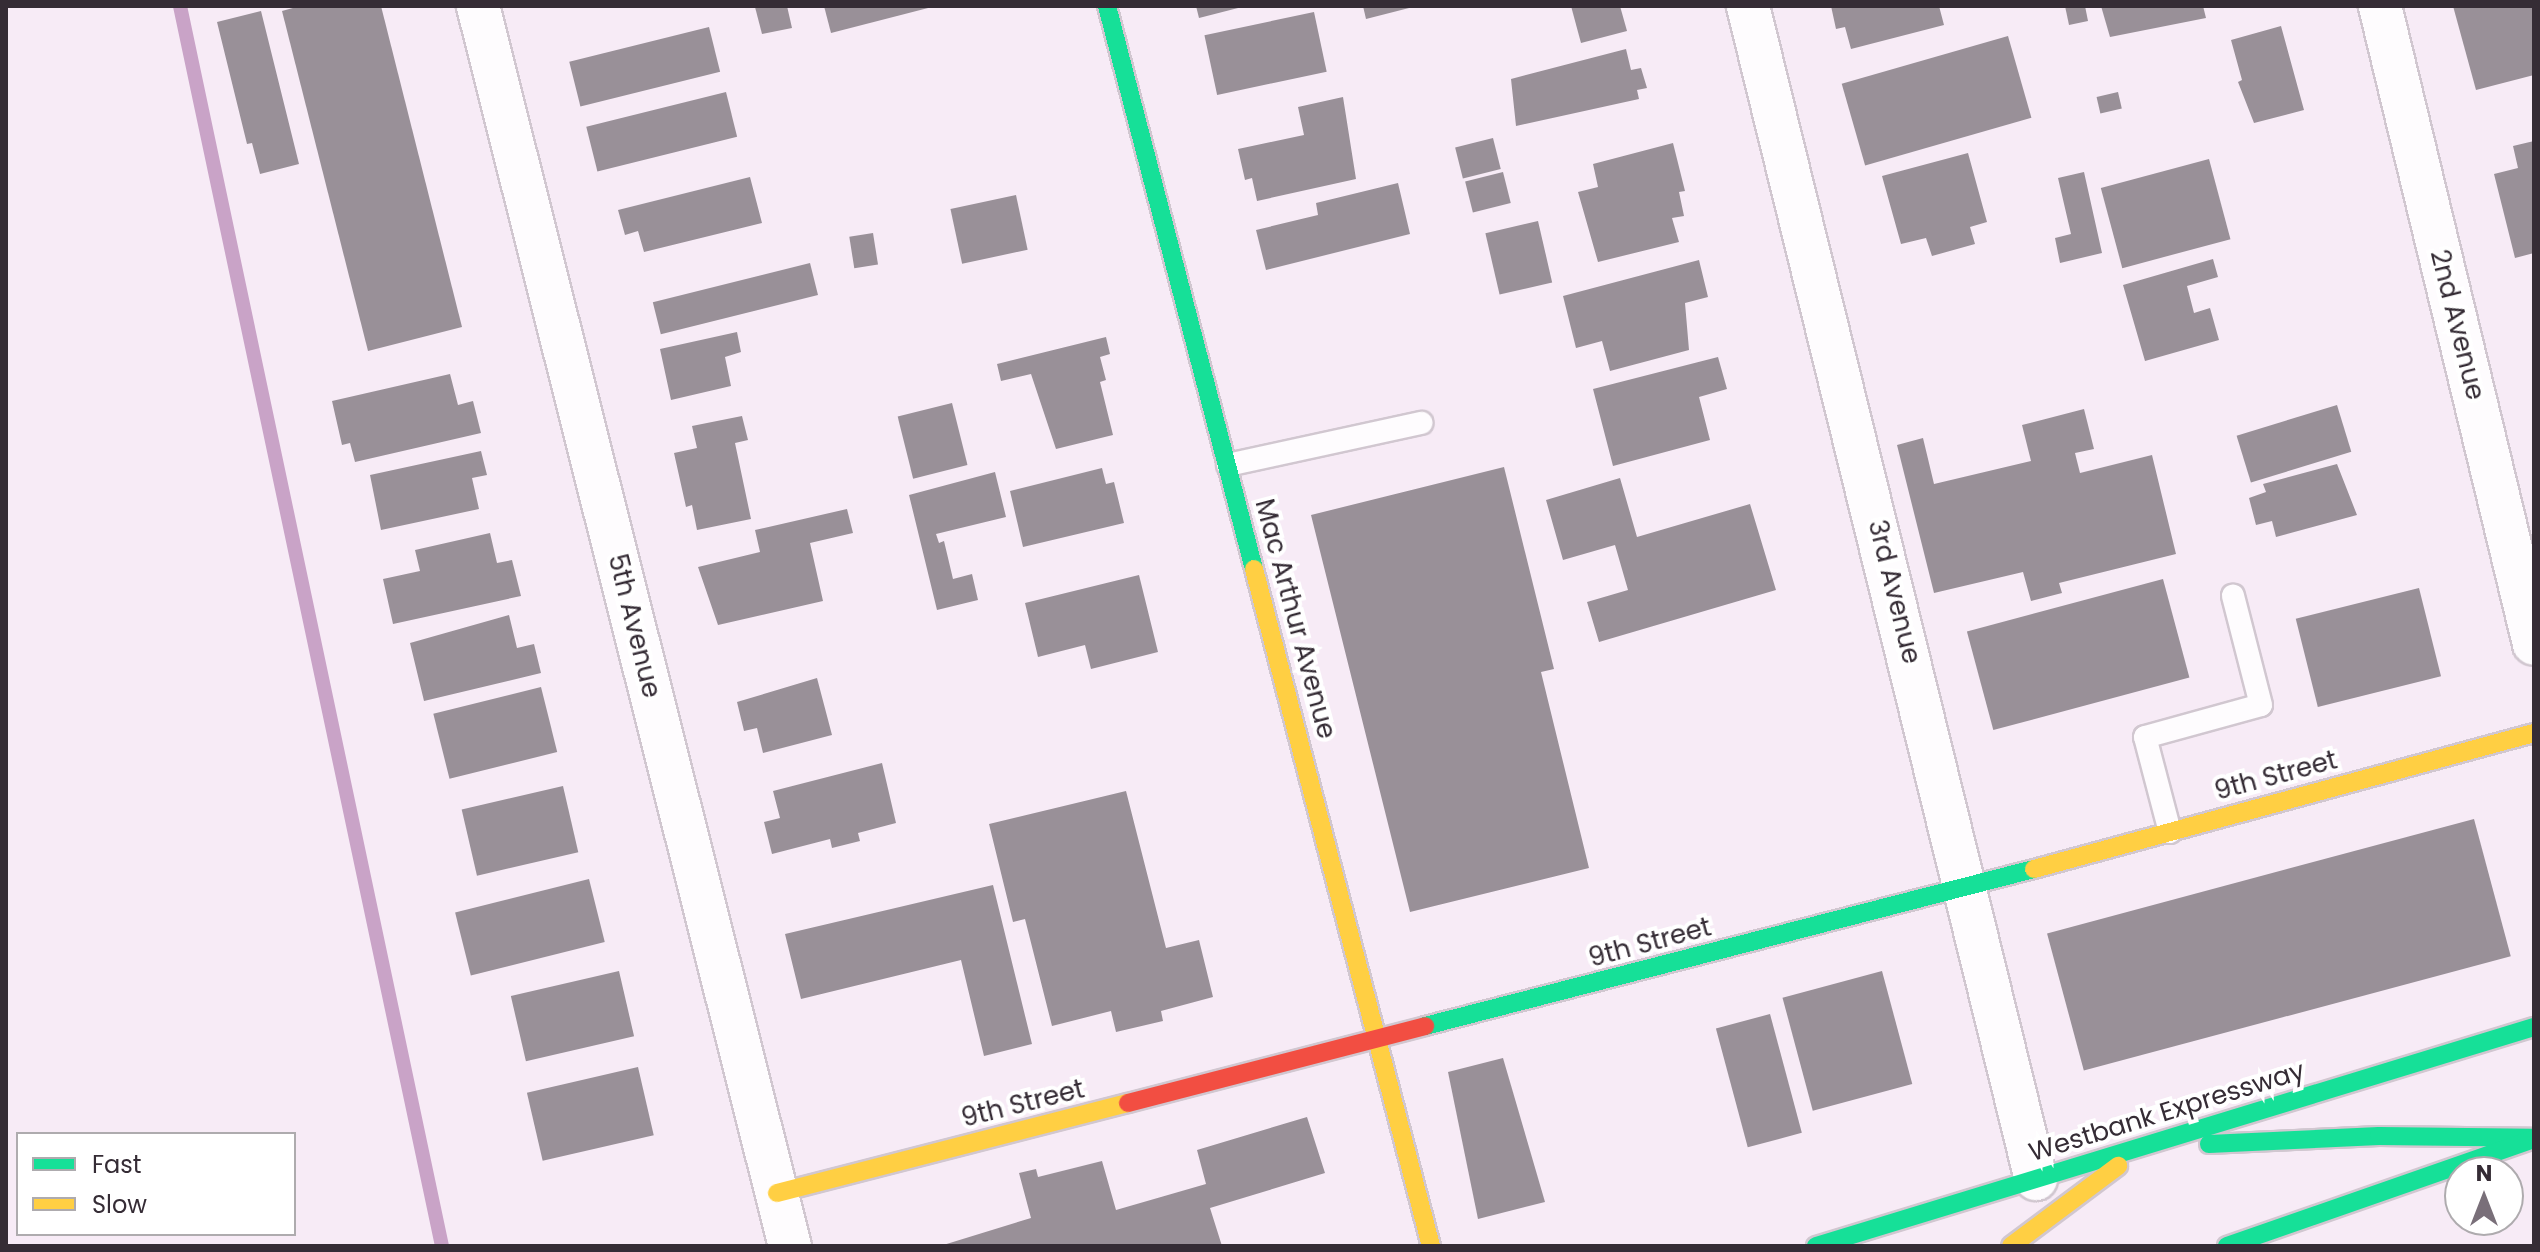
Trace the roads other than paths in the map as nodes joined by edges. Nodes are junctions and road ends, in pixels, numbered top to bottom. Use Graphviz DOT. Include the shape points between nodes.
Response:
graph roads {
  1 [pos="478,6"];
  2 [pos="1107,6"];
  3 [pos="1748,6"];
  4 [pos="2380,6"];
  5 [pos="1421,423"];
  6 [pos="1228,465"];
  7 [pos="2233,596"];
  8 [pos="2534,644"];
  9 [pos="2534,733"];
  10 [pos="2170,832"];
  11 [pos="1967,887"];
  12 [pos="2534,1027"];
  13 [pos="1379,1040"];
  14 [pos="2534,1139"];
  15 [pos="2144,1147"];
  16 [pos="2036,1179"];
  17 [pos="777,1193"];
  18 [pos="790,1246"];
  19 [pos="1431,1246"];
  20 [pos="1816,1246"];
  21 [pos="2011,1246"];
  22 [pos="2227,1246"];
  1 -- 17 [label="street, 5th Avenue"];
  2 -- 6 [label="main road, Mac Arthur Avenue"];
  3 -- 11 [label="street, 3rd Avenue"];
  4 -- 8 [label="street, 2nd Avenue"];
  5 -- 6 [label="lane"];
  6 -- 13 [label="main road, Mac Arthur Avenue"];
  7 -- 10 [label="lane" via="2261,705 2145,737"];
  9 -- 10 [label="main road, 9th Street"];
  10 -- 11 [label="main road, 9th Street"];
  11 -- 13 [label="main road, 9th Street"];
  11 -- 16 [label="street, 3rd Avenue"];
  12 -- 15 [label="main road, Westbank Expressway"];
  13 -- 17 [label="main road, 9th Street"];
  13 -- 19 [label="main road, Mac Arthur Avenue"];
  14 -- 15 [label="main road" via="2379,1136"];
  14 -- 22 [label="main road"];
  15 -- 16 [label="main road, Westbank Expressway"];
  15 -- 21 [label="main road"];
  16 -- 20 [label="main road, Westbank Expressway"];
  17 -- 18 [label="street, 5th Avenue"];
}
